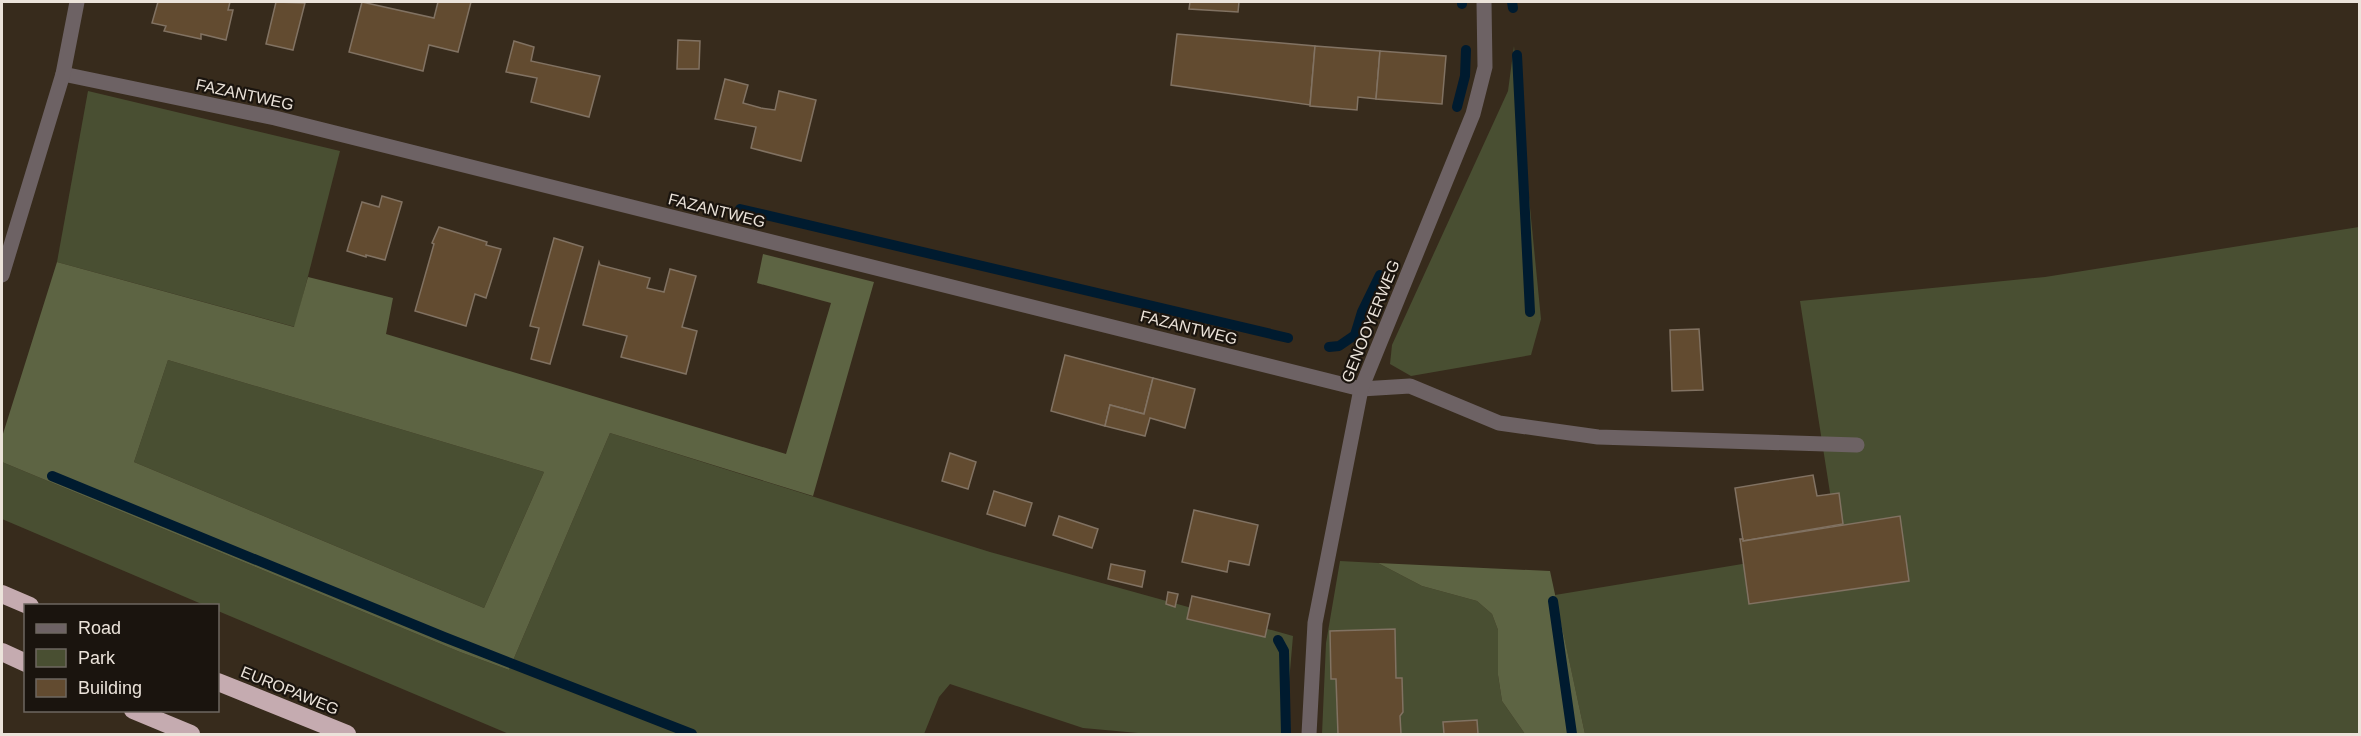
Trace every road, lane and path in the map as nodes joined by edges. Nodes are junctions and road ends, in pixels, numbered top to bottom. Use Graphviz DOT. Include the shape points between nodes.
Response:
graph roads {
  1 [pos="77,2"];
  2 [pos="1484,2"];
  3 [pos="63,74"];
  4 [pos="2,275"];
  5 [pos="1361,389"];
  6 [pos="1857,445"];
  7 [pos="2,594"];
  8 [pos="25,604"];
  9 [pos="2,652"];
  10 [pos="24,662"];
  11 [pos="219,682"];
  12 [pos="135,712"];
  13 [pos="191,735"];
  14 [pos="347,735"];
  15 [pos="1309,735"];
  1 -- 3 [label="street"];
  2 -- 5 [label="street, GENOOYERWEG" via="1485,67 1473,114"];
  3 -- 4 [label="street"];
  3 -- 5 [label="street, FAZANTWEG" via="275,118"];
  5 -- 6 [label="street, FAZANTWEG" via="1410,386 1499,423 1598,437"];
  5 -- 15 [label="street, GENOOYERWEG" via="1315,623"];
  7 -- 8 [label="highway"];
  9 -- 10 [label="highway"];
  11 -- 14 [label="highway, EUROPAWEG"];
  12 -- 13 [label="highway"];
}
